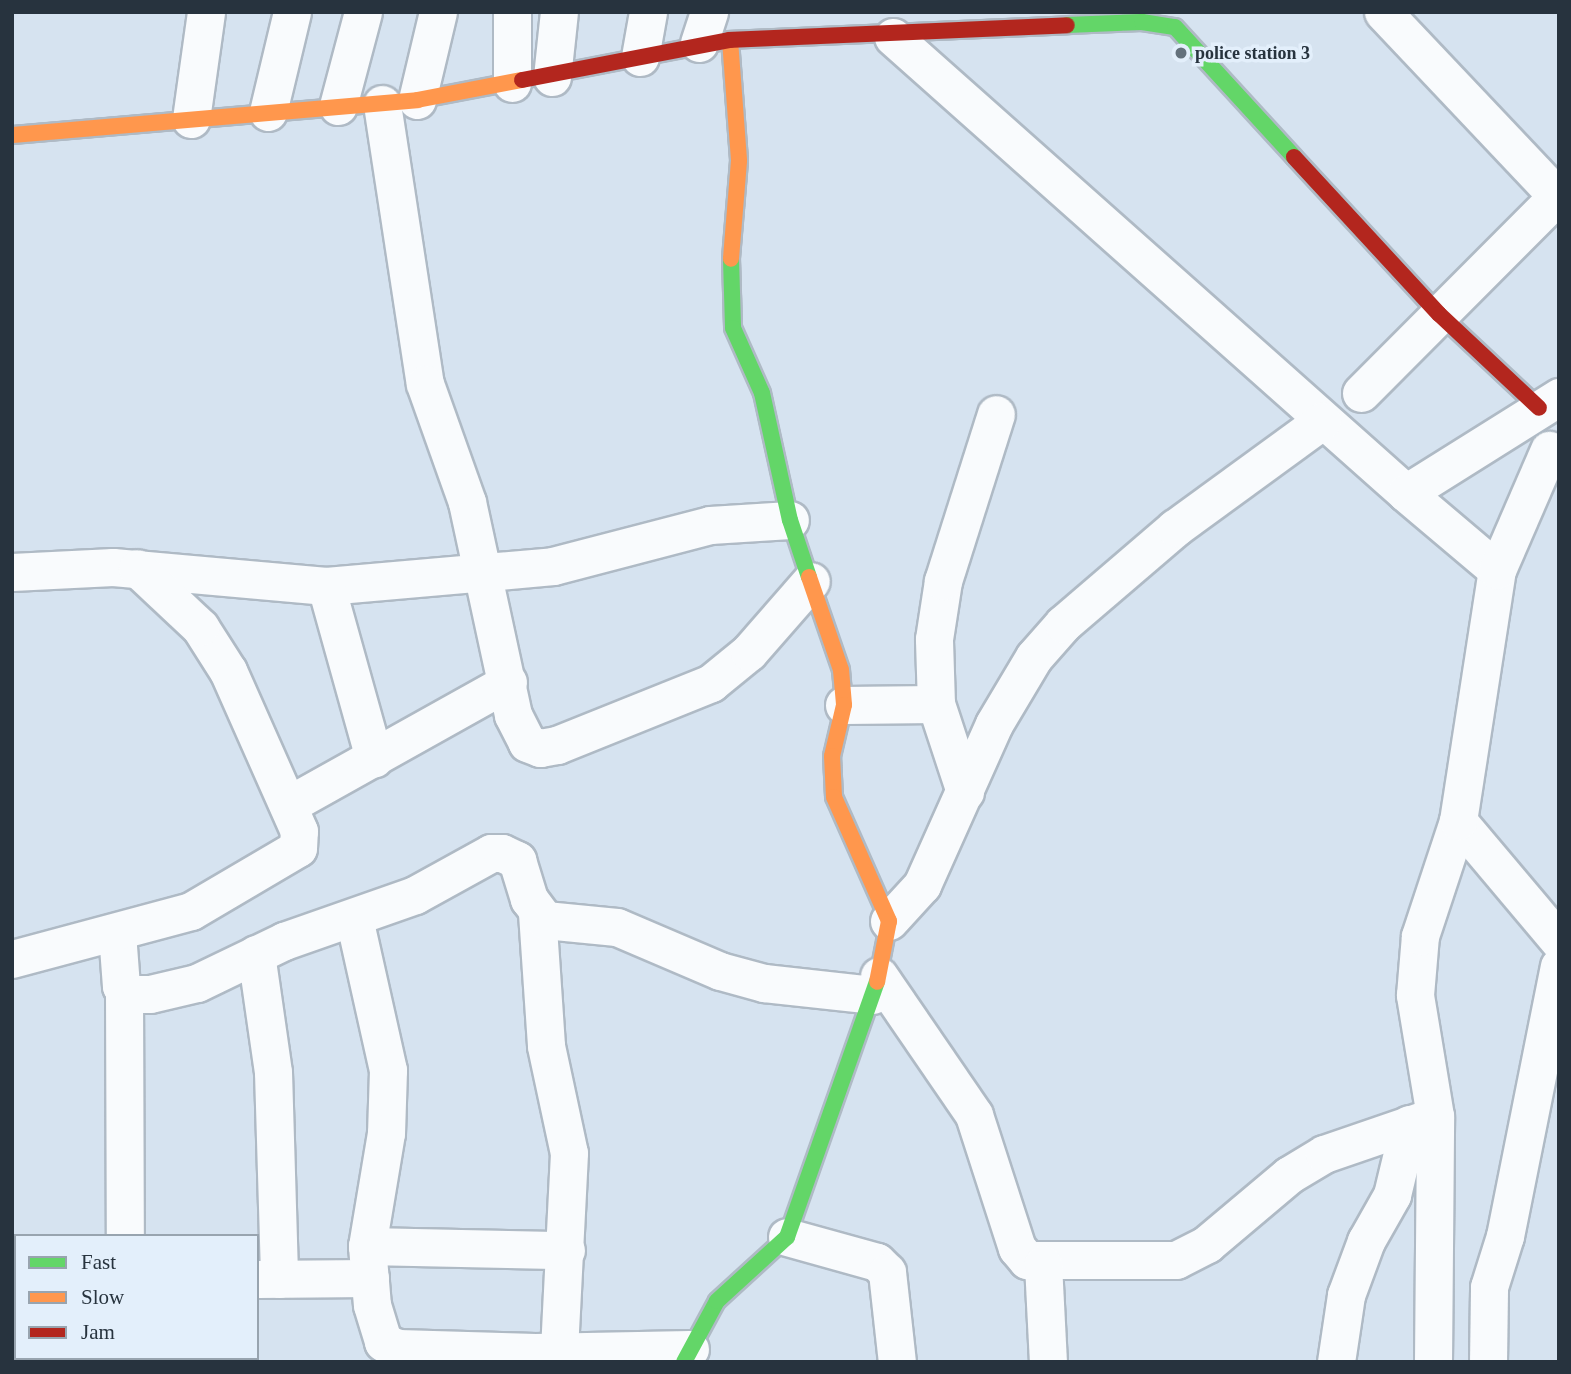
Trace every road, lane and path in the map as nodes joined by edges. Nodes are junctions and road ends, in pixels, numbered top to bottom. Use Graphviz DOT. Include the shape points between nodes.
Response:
graph roads {
  1 [pos="206,12"];
  2 [pos="292,12"];
  3 [pos="363,12"];
  4 [pos="438,12"];
  5 [pos="512,12"];
  6 [pos="559,12"];
  7 [pos="648,12"];
  8 [pos="1383,12"];
  9 [pos="1176,20"];
  10 [pos="1017,21"];
  11 [pos="713,32"];
  12 [pos="893,37"];
  13 [pos="640,57"];
  14 [pos="552,77"];
  15 [pos="512,83"];
  16 [pos="399,102"];
  17 [pos="338,106"];
  18 [pos="268,112"];
  19 [pos="191,119"];
  20 [pos="12,135"];
  21 [pos="1558,195"];
  22 [pos="1439,314"];
  23 [pos="1361,393"];
  24 [pos="1540,408"];
  25 [pos="996,414"];
  26 [pos="1322,421"];
  27 [pos="1554,455"];
  28 [pos="1406,493"];
  29 [pos="790,520"];
  30 [pos="137,568"];
  31 [pos="1497,570"];
  32 [pos="12,572"];
  33 [pos="484,572"];
  34 [pos="811,581"];
  35 [pos="326,586"];
  36 [pos="508,682"];
  37 [pos="936,704"];
  38 [pos="844,705"];
  39 [pos="374,758"];
  40 [pos="965,792"];
  41 [pos="288,806"];
  42 [pos="1458,821"];
  43 [pos="537,913"];
  44 [pos="355,918"];
  45 [pos="888,922"];
  46 [pos="117,933"];
  47 [pos="1559,941"];
  48 [pos="256,954"];
  49 [pos="12,959"];
  50 [pos="1559,966"];
  51 [pos="875,985"];
  52 [pos="124,991"];
  53 [pos="1547,1074"];
  54 [pos="1422,1120"];
  55 [pos="125,1234"];
  56 [pos="787,1237"];
  57 [pos="566,1250"];
  58 [pos="368,1262"];
  59 [pos="1043,1264"];
  60 [pos="268,1279"];
  61 [pos="1434,1286"];
  62 [pos="1489,1287"];
  63 [pos="559,1352"];
  64 [pos="687,1356"];
  65 [pos="897,1362"];
  66 [pos="1048,1362"];
  67 [pos="1336,1362"];
  68 [pos="1433,1362"];
  69 [pos="1488,1362"];
  1 -- 19 [label="street"];
  2 -- 18 [label="street"];
  3 -- 17 [label="street"];
  4 -- 16 [label="street"];
  5 -- 15 [label="street"];
  6 -- 14 [label="street"];
  7 -- 13 [label="street"];
  8 -- 21 [label="street"];
  9 -- 10 [label="street"];
  9 -- 22 [label="street"];
  10 -- 12 [label="street"];
  11 -- 12 [label="street"];
  11 -- 13 [label="street"];
  11 -- 29 [label="street" via="739,161 731,244 733,328 762,393"];
  12 -- 26 [label="street"];
  13 -- 14 [label="street"];
  14 -- 15 [label="street"];
  15 -- 16 [label="street"];
  16 -- 17 [label="street"];
  16 -- 33 [label="street" via="425,384 456,464"];
  17 -- 18 [label="street"];
  18 -- 19 [label="street"];
  19 -- 20 [label="street"];
  21 -- 22 [label="street"];
  22 -- 23 [label="street"];
  22 -- 24 [label="street"];
  24 -- 27 [label="street"];
  24 -- 28 [label="street"];
  25 -- 37 [label="street" via="943,581 934,639"];
  26 -- 28 [label="street"];
  26 -- 40 [label="street" via="1175,528 1063,624 1034,657 994,724"];
  27 -- 31 [label="street"];
  28 -- 31 [label="street"];
  29 -- 33 [label="street" via="710,525 584,562"];
  29 -- 34 [label="street"];
  30 -- 32 [label="street"];
  30 -- 35 [label="street"];
  30 -- 41 [label="street" via="200,627 228,671"];
  31 -- 42 [label="street"];
  33 -- 35 [label="street"];
  33 -- 36 [label="street"];
  34 -- 36 [label="street" via="749,652 711,683 557,744 540,748 527,743 513,715"];
  34 -- 38 [label="street" via="841,670"];
  35 -- 39 [label="street"];
  36 -- 39 [label="street"];
  37 -- 38 [label="street"];
  37 -- 40 [label="street"];
  38 -- 45 [label="street" via="832,756 834,797"];
  39 -- 41 [label="street"];
  40 -- 45 [label="street" via="922,885"];
  41 -- 46 [label="street" via="299,831 298,848 220,897"];
  42 -- 47 [label="street"];
  42 -- 54 [label="street" via="1420,936 1415,984"];
  43 -- 44 [label="street" via="517,860 491,853 415,894"];
  43 -- 51 [label="street" via="557,924 617,927 720,971 764,983"];
  43 -- 57 [label="street" via="546,1046 569,1153"];
  44 -- 48 [label="street"];
  44 -- 58 [label="street" via="388,1070 386,1133"];
  45 -- 51 [label="street"];
  46 -- 49 [label="street"];
  46 -- 52 [label="street"];
  48 -- 52 [label="street" via="197,983 150,994"];
  48 -- 60 [label="street" via="273,1073"];
  50 -- 53 [label="street"];
  51 -- 56 [label="street"];
  51 -- 59 [label="street" via="974,1115 1017,1248 1027,1260"];
  52 -- 55 [label="street"];
  53 -- 62 [label="street"];
  54 -- 59 [label="street" via="1324,1154 1289,1175 1207,1244 1175,1260"];
  54 -- 61 [label="street"];
  54 -- 67 [label="street" via="1346,1295"];
  56 -- 64 [label="street" via="717,1301"];
  56 -- 65 [label="street" via="877,1262 887,1272"];
  57 -- 58 [label="street"];
  57 -- 63 [label="street"];
  58 -- 60 [label="street"];
  58 -- 63 [label="street" via="377,1329 383,1342 398,1348"];
  59 -- 66 [label="street"];
  61 -- 62 [label="street"];
  61 -- 68 [label="street"];
  62 -- 69 [label="street"];
  63 -- 64 [label="street"];
}
